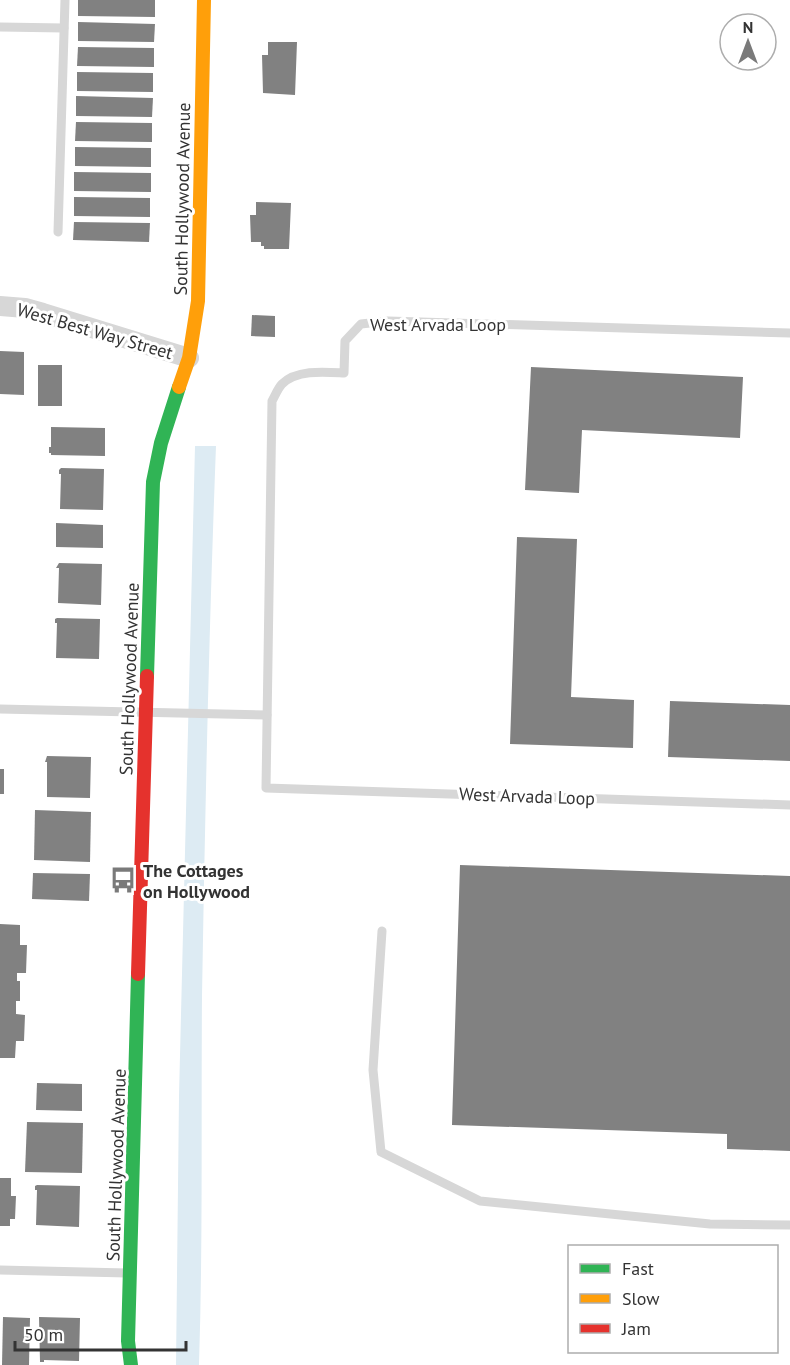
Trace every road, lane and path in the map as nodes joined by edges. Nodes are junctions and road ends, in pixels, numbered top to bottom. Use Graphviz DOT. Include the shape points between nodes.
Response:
graph roads {
  1 [pos="65,0"];
  2 [pos="204,0"];
  3 [pos="0,27"];
  4 [pos="64,28"];
  5 [pos="58,232"];
  6 [pos="0,306"];
  7 [pos="790,333"];
  8 [pos="189,358"];
  9 [pos="0,709"];
  10 [pos="146,712"];
  11 [pos="267,715"];
  12 [pos="790,805"];
  13 [pos="382,931"];
  14 [pos="790,1225"];
  15 [pos="0,1270"];
  16 [pos="131,1273"];
  17 [pos="131,1365"];
  1 -- 4 [label="lane"];
  2 -- 8 [label="street, South Hollywood Avenue" via="198,301"];
  3 -- 4 [label="lane"];
  4 -- 5 [label="lane"];
  6 -- 8 [label="street, West Best Way Street" via="25,308"];
  7 -- 11 [label="lane, West Arvada Loop" via="388,321 361,324 345,341 345,373 297,376 282,383 272,401"];
  8 -- 10 [label="street, South Hollywood Avenue" via="161,443 153,482"];
  9 -- 10 [label="lane"];
  10 -- 11 [label="lane"];
  10 -- 16 [label="street, South Hollywood Avenue"];
  11 -- 12 [label="lane, West Arvada Loop" via="266,788"];
  13 -- 14 [label="lane" via="373,1070 381,1152 480,1201 710,1224"];
  15 -- 16 [label="lane"];
  16 -- 17 [label="street, South Hollywood Avenue"];
}
